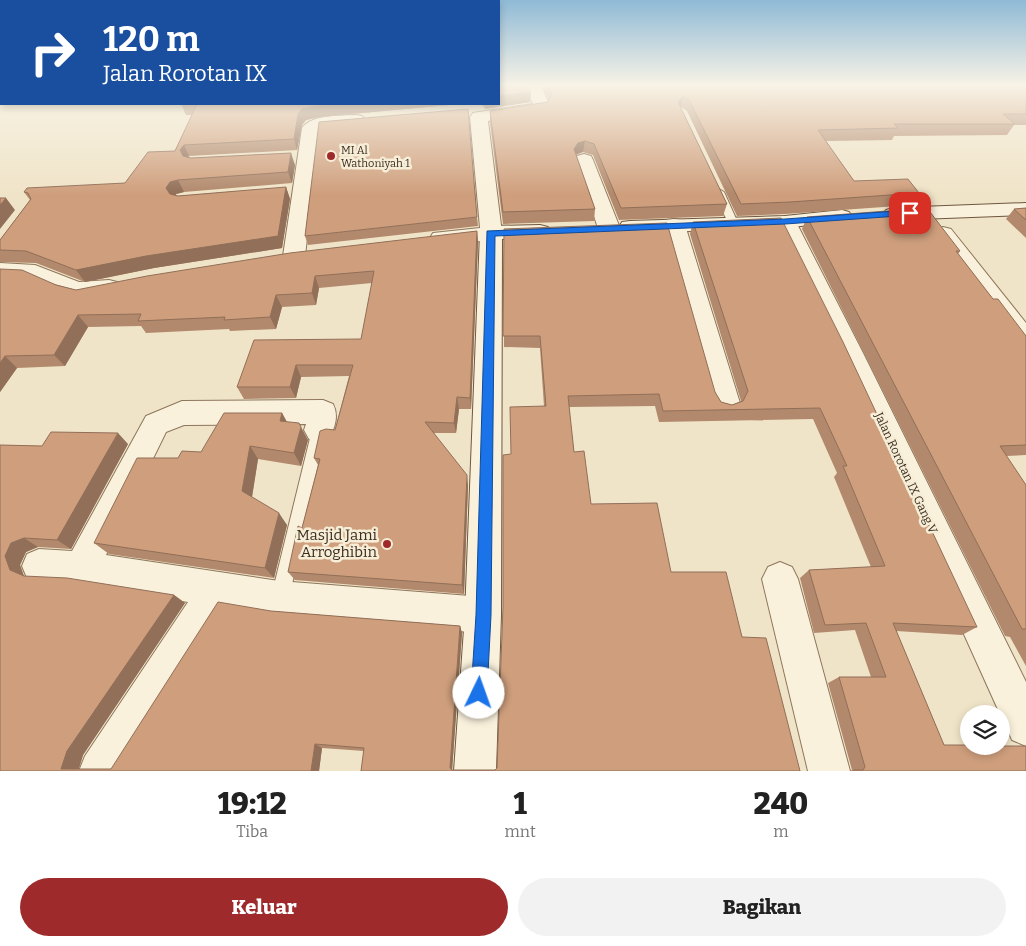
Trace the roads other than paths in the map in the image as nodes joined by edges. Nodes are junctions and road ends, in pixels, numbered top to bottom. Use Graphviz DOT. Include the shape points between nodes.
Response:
graph roads {
  1 [pos="347,122"];
  2 [pos="472,122"];
  3 [pos="584,160"];
  4 [pos="713,180"];
  5 [pos="1026,210"];
  6 [pos="926,212"];
  7 [pos="733,222"];
  8 [pos="785,222"];
  9 [pos="674,225"];
  10 [pos="586,229"];
  11 [pos="490,233"];
  12 [pos="424,240"];
  13 [pos="294,256"];
  14 [pos="0,271"];
  15 [pos="128,284"];
  16 [pos="1026,341"];
  17 [pos="726,404"];
  18 [pos="319,430"];
  19 [pos="39,566"];
  20 [pos="81,568"];
  21 [pos="780,580"];
  22 [pos="217,590"];
  23 [pos="279,599"];
  24 [pos="483,615"];
  25 [pos="1026,726"];
  26 [pos="100,771"];
  27 [pos="475,771"];
  28 [pos="828,771"];
  1 -- 13 [label="street" via="312,126 298,157 293,191"];
  2 -- 11 [label="street"];
  3 -- 10 [label="street"];
  4 -- 7 [label="lane"];
  5 -- 6 [label="street"];
  6 -- 8 [label="street"];
  6 -- 16 [label="street"];
  7 -- 8 [label="street"];
  7 -- 9 [label="street"];
  8 -- 25 [label="street, Jalan Rorotan IX Gang V"];
  9 -- 10 [label="street"];
  9 -- 17 [label="street"];
  10 -- 11 [label="street"];
  11 -- 12 [label="street"];
  11 -- 24 [label="street"];
  14 -- 15 [label="street" via="35,273 79,291"];
  18 -- 20 [label="street" via="323,412 182,414 156,424"];
  18 -- 23 [label="lane"];
  19 -- 20 [label="street"];
  20 -- 22 [label="street"];
  21 -- 28 [label="street"];
  22 -- 23 [label="street"];
  22 -- 26 [label="street"];
  23 -- 24 [label="street"];
  24 -- 27 [label="street"];
}
